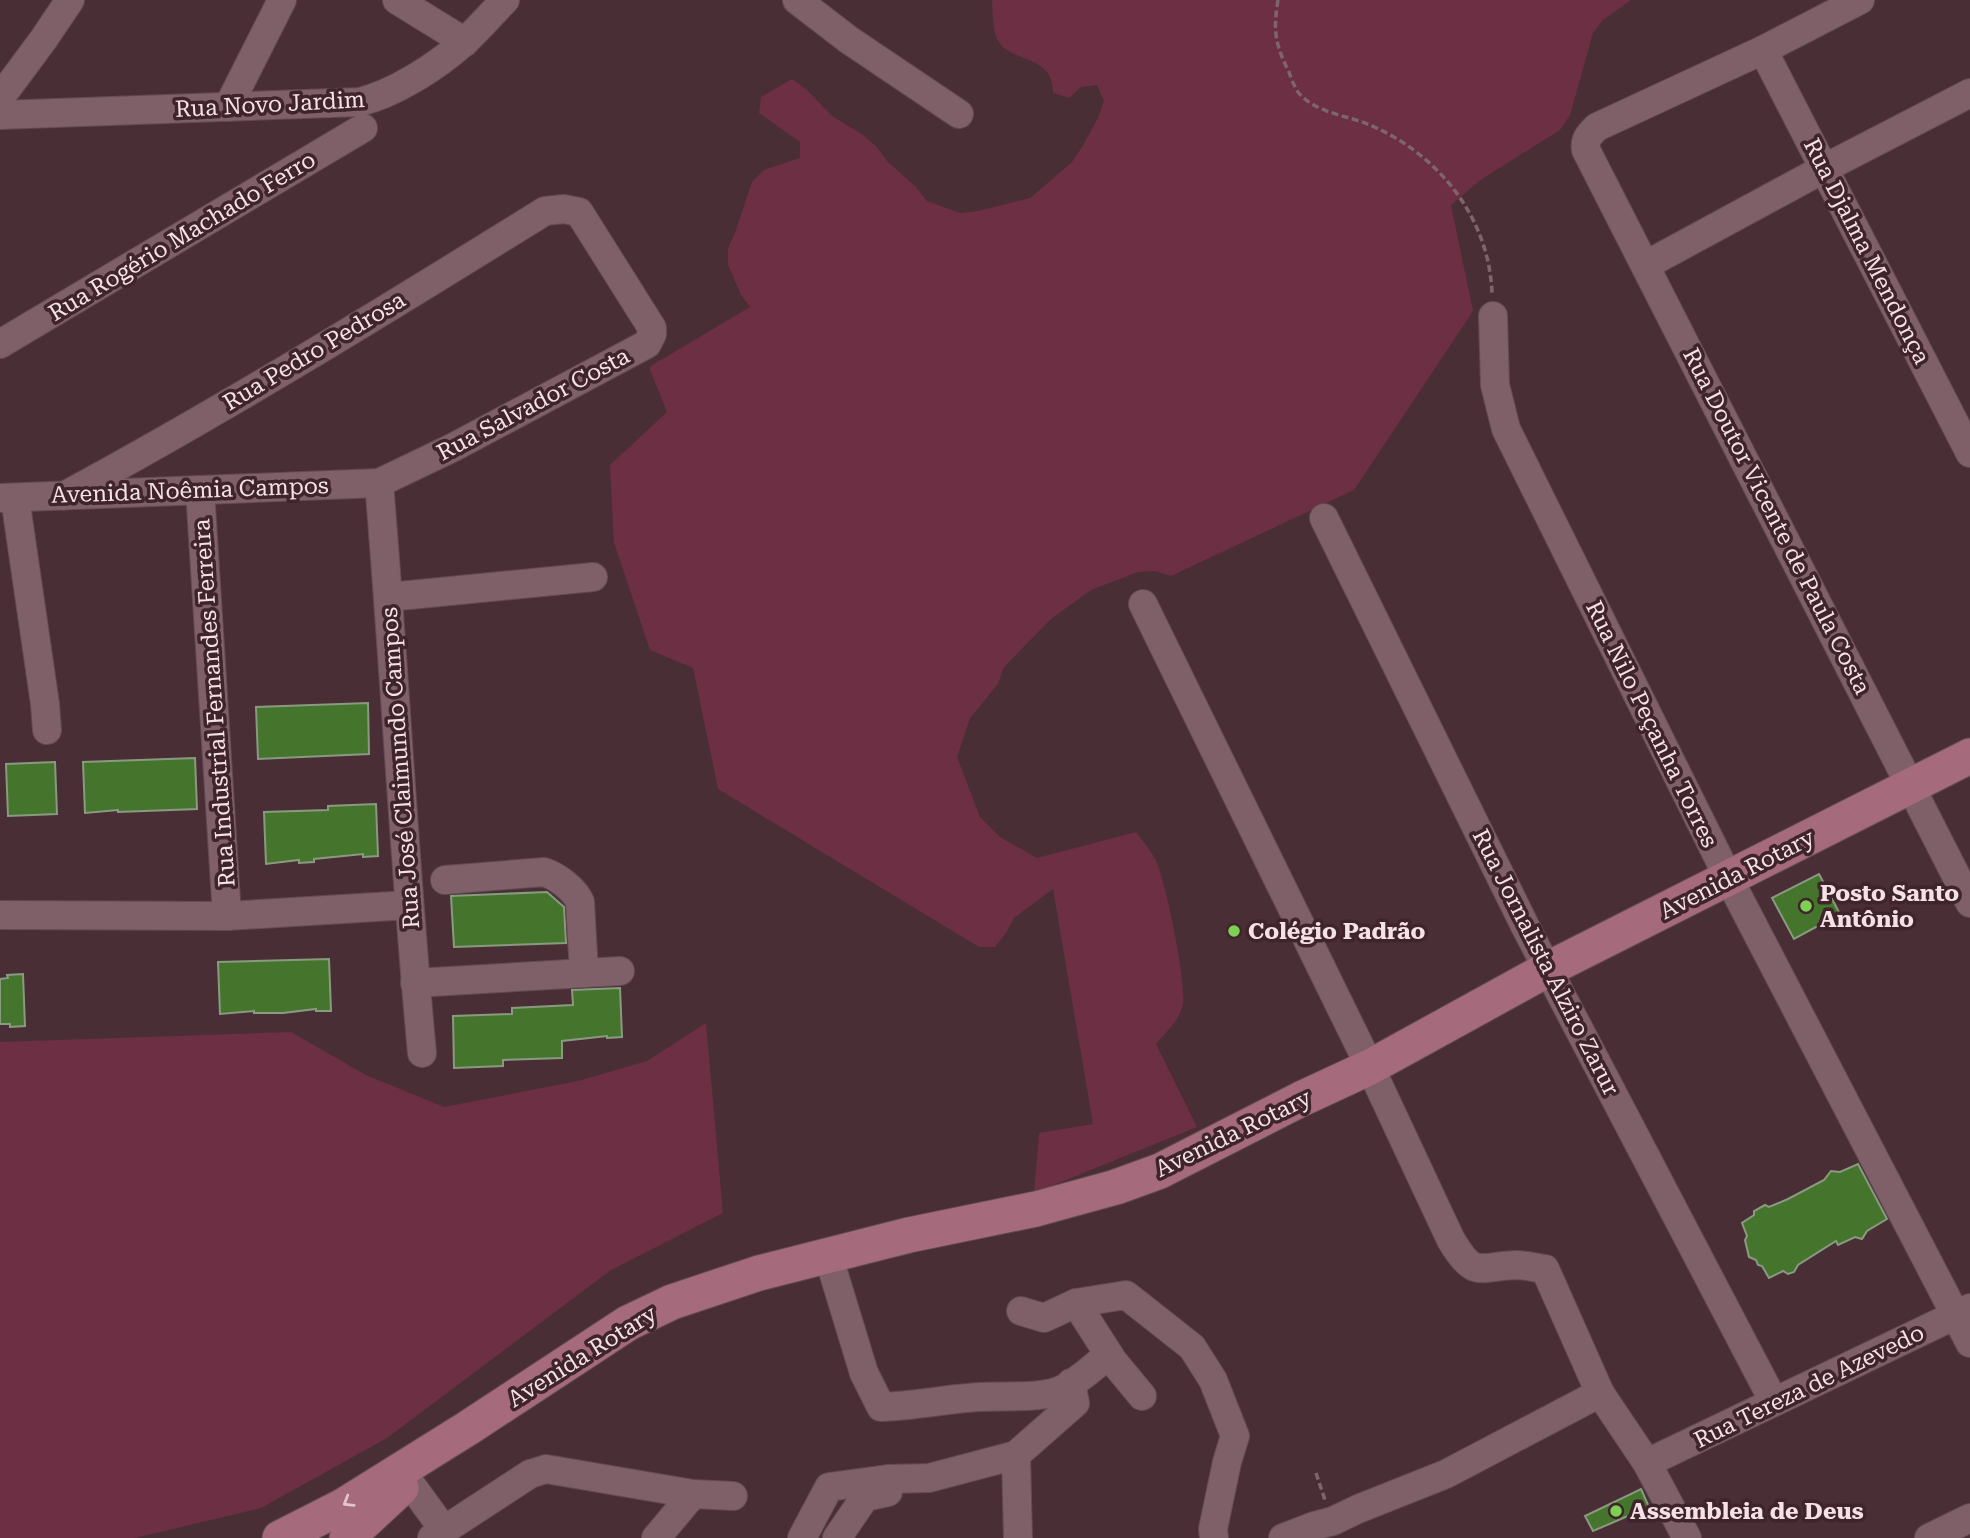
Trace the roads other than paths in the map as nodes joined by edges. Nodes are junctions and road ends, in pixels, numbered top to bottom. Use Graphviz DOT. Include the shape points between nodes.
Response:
graph roads {
  1 [pos="70,0"];
  2 [pos="282,0"];
  3 [pos="397,0"];
  4 [pos="505,0"];
  5 [pos="797,0"];
  6 [pos="1860,0"];
  7 [pos="465,42"];
  8 [pos="1763,50"];
  9 [pos="4,88"];
  10 [pos="1970,93"];
  11 [pos="228,107"];
  12 [pos="959,114"];
  13 [pos="0,115"];
  14 [pos="363,128"];
  15 [pos="1825,168"];
  16 [pos="564,209"];
  17 [pos="1646,265"];
  18 [pos="1493,316"];
  19 [pos="0,344"];
  20 [pos="1970,453"];
  21 [pos="135,457"];
  22 [pos="379,482"];
  23 [pos="200,490"];
  24 [pos="153,492"];
  25 [pos="64,496"];
  26 [pos="8,498"];
  27 [pos="1324,518"];
  28 [pos="593,577"];
  29 [pos="389,597"];
  30 [pos="1143,604"];
  31 [pos="47,730"];
  32 [pos="1970,756"];
  33 [pos="1912,786"];
  34 [pos="1729,879"];
  35 [pos="445,880"];
  36 [pos="1970,902"];
  37 [pos="409,905"];
  38 [pos="0,915"];
  39 [pos="227,916"];
  40 [pos="1548,969"];
  41 [pos="620,971"];
  42 [pos="584,973"];
  43 [pos="415,983"];
  44 [pos="422,1053"];
  45 [pos="1370,1067"];
  46 [pos="828,1255"];
  47 [pos="1076,1303"];
  48 [pos="1021,1311"];
  49 [pos="1962,1312"];
  50 [pos="1970,1343"];
  51 [pos="1109,1354"];
  52 [pos="1071,1383"];
  53 [pos="1600,1393"];
  54 [pos="1142,1396"];
  55 [pos="1774,1402"];
  56 [pos="468,1427"];
  57 [pos="1016,1455"];
  58 [pos="1647,1463"];
  59 [pos="888,1479"];
  60 [pos="409,1482"];
  61 [pos="693,1494"];
  62 [pos="733,1496"];
  63 [pos="1970,1518"];
  64 [pos="438,1534"];
  65 [pos="281,1538"];
  66 [pos="347,1538"];
  67 [pos="656,1538"];
  68 [pos="802,1538"];
  69 [pos="837,1538"];
  70 [pos="1018,1538"];
  71 [pos="1214,1538"];
  72 [pos="1283,1538"];
  73 [pos="1687,1538"];
  74 [pos="1929,1538"];
  1 -- 9 [label="street"];
  2 -- 11 [label="street"];
  3 -- 7 [label="street"];
  4 -- 7 [label="street, Rua Novo Jardim"];
  5 -- 12 [label="street"];
  6 -- 8 [label="street"];
  7 -- 11 [label="street, Rua Novo Jardim" via="375,98"];
  8 -- 15 [label="street, Rua Djalma Mendonça"];
  8 -- 17 [label="street, Rua Doutor Vicente de Paula Costa" via="1597,127 1586,139 1586,150"];
  10 -- 15 [label="street"];
  11 -- 13 [label="street, Rua Novo Jardim"];
  14 -- 19 [label="street, Rua Rogério Machado Ferro"];
  15 -- 17 [label="street"];
  15 -- 20 [label="street, Rua Djalma Mendonça"];
  16 -- 21 [label="street, Rua Pedro Pedrosa" via="545,211"];
  16 -- 22 [label="street, Rua Salvador Costa" via="579,212 652,328 650,340 454,447"];
  17 -- 33 [label="street, Rua Doutor Vicente de Paula Costa"];
  18 -- 34 [label="street, Rua Nilo Peçanha Torres" via="1495,385 1506,429"];
  21 -- 24 [label="street"];
  21 -- 25 [label="street, Rua Pedro Pedrosa"];
  22 -- 23 [label="street, Avenida Noêmia Campos"];
  22 -- 29 [label="street, Rua José Claimundo Campos"];
  23 -- 24 [label="street, Avenida Noêmia Campos"];
  23 -- 39 [label="street, Rua Industrial Fernandes Ferreira"];
  24 -- 25 [label="street, Avenida Noêmia Campos"];
  25 -- 26 [label="street, Avenida Noêmia Campos"];
  26 -- 31 [label="street"];
  27 -- 40 [label="street, Rua Jornalista Alziro Zarur"];
  28 -- 29 [label="street"];
  29 -- 37 [label="street, Rua José Claimundo Campos"];
  30 -- 45 [label="street"];
  32 -- 33 [label="main road, Avenida Rotary"];
  33 -- 34 [label="main road, Avenida Rotary"];
  33 -- 36 [label="street, Rua Doutor Vicente de Paula Costa"];
  34 -- 40 [label="main road, Avenida Rotary"];
  34 -- 49 [label="street, Rua Nilo Peçanha Torres"];
  35 -- 42 [label="street" via="551,874 580,902"];
  37 -- 39 [label="street"];
  37 -- 43 [label="street, Rua José Claimundo Campos"];
  38 -- 39 [label="street"];
  40 -- 45 [label="main road, Avenida Rotary"];
  40 -- 55 [label="street, Rua Jornalista Alziro Zarur"];
  41 -- 42 [label="street"];
  42 -- 43 [label="street"];
  43 -- 44 [label="street, Rua José Claimundo Campos"];
  45 -- 46 [label="main road, Avenida Rotary" via="1127,1183 1036,1209"];
  45 -- 53 [label="street" via="1460,1254 1479,1269 1519,1265 1545,1269"];
  46 -- 52 [label="street" via="864,1373 881,1408 1042,1394"];
  46 -- 56 [label="main road, Avenida Rotary" via="724,1284 628,1323"];
  47 -- 48 [label="street" via="1044,1318"];
  47 -- 51 [label="street"];
  47 -- 71 [label="street" via="1126,1295 1192,1347 1213,1380 1235,1436"];
  49 -- 50 [label="street, Rua Nilo Peçanha Torres"];
  49 -- 55 [label="street, Rua Tereza de Azevedo"];
  51 -- 52 [label="street"];
  51 -- 54 [label="street"];
  52 -- 57 [label="street" via="1075,1403"];
  53 -- 58 [label="street"];
  53 -- 72 [label="street" via="1446,1474"];
  55 -- 58 [label="street, Rua Tereza de Azevedo"];
  56 -- 60 [label="main road"];
  56 -- 65 [label="main road, one-way" via="343,1506"];
  57 -- 59 [label="street" via="929,1478"];
  57 -- 70 [label="street"];
  58 -- 73 [label="street"];
  59 -- 68 [label="street" via="829,1487"];
  59 -- 69 [label="street" via="888,1492 865,1497"];
  60 -- 64 [label="street"];
  60 -- 66 [label="main road"];
  61 -- 62 [label="street"];
  61 -- 64 [label="street" via="546,1469 530,1474"];
  61 -- 67 [label="street"];
  63 -- 74 [label="street"];
}
